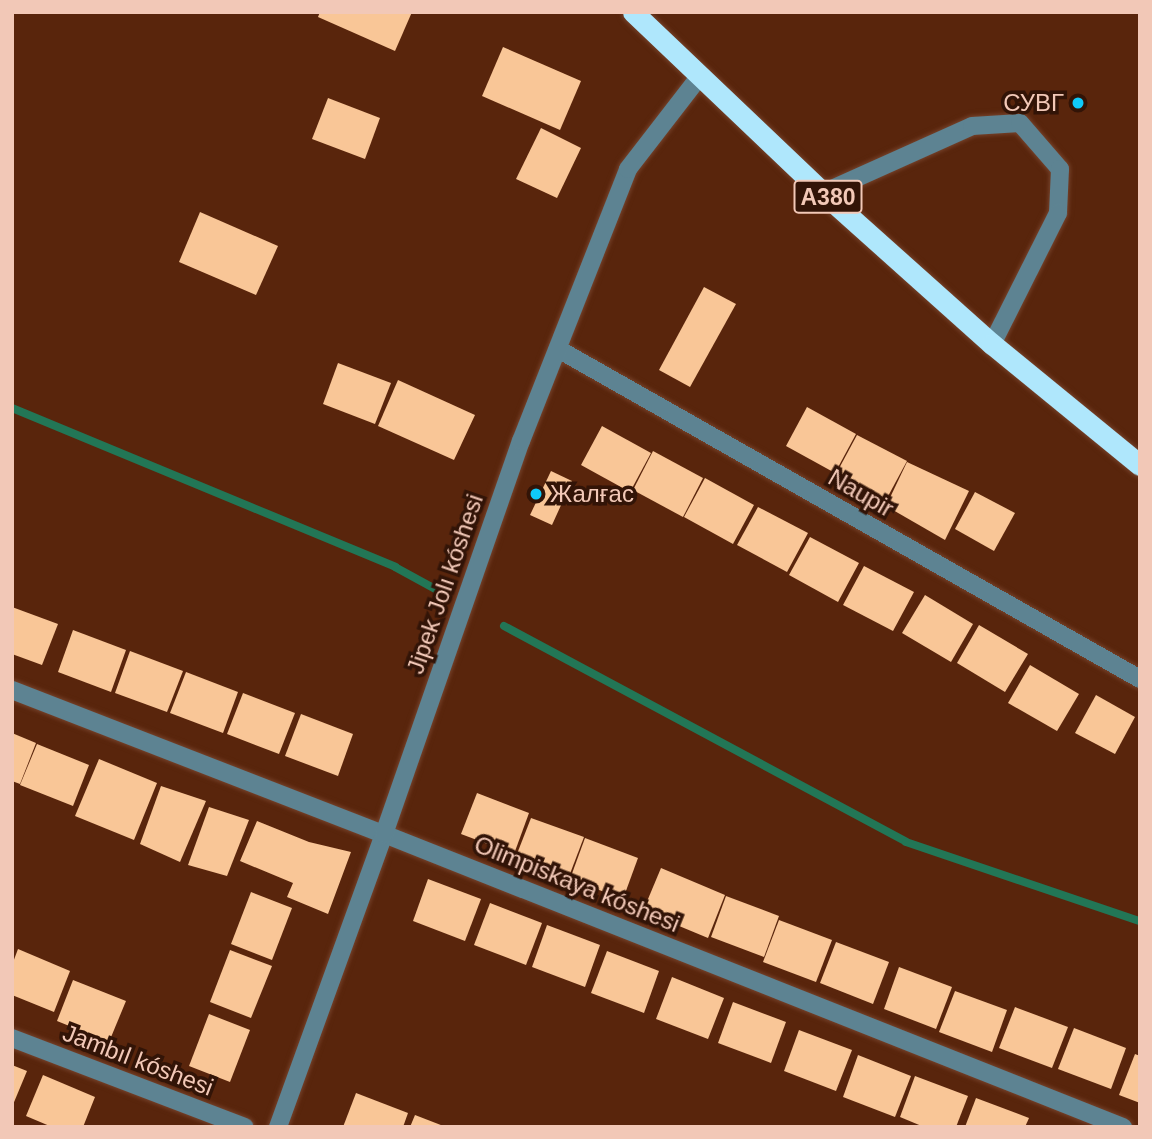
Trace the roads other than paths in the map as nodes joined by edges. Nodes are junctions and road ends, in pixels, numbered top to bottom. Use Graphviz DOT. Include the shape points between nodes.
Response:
graph roads {
  1 [pos="633,12"];
  2 [pos="699,77"];
  3 [pos="823,192"];
  4 [pos="992,344"];
  5 [pos="558,349"];
  6 [pos="1140,465"];
  7 [pos="1140,679"];
  8 [pos="12,691"];
  9 [pos="384,834"];
  10 [pos="12,1038"];
  11 [pos="245,1127"];
  12 [pos="278,1127"];
  13 [pos="1123,1127"];
  1 -- 2 [label="highway, A380"];
  2 -- 3 [label="highway, A380"];
  2 -- 5 [label="street, Jipek Jolı kóshesi" via="628,169"];
  3 -- 4 [label="highway, A380"];
  3 -- 4 [label="street" via="972,126 1020,124 1060,169 1058,214"];
  4 -- 6 [label="highway, A380"];
  5 -- 7 [label="street, Naupir"];
  5 -- 9 [label="street, Jipek Jolı kóshesi" via="521,440"];
  8 -- 9 [label="street, Olimpiskaya kóshesi"];
  9 -- 12 [label="street, Jipek Jolı kóshesi"];
  9 -- 13 [label="street, Olimpiskaya kóshesi"];
  10 -- 11 [label="street, Jambıl kóshesi"];
}
